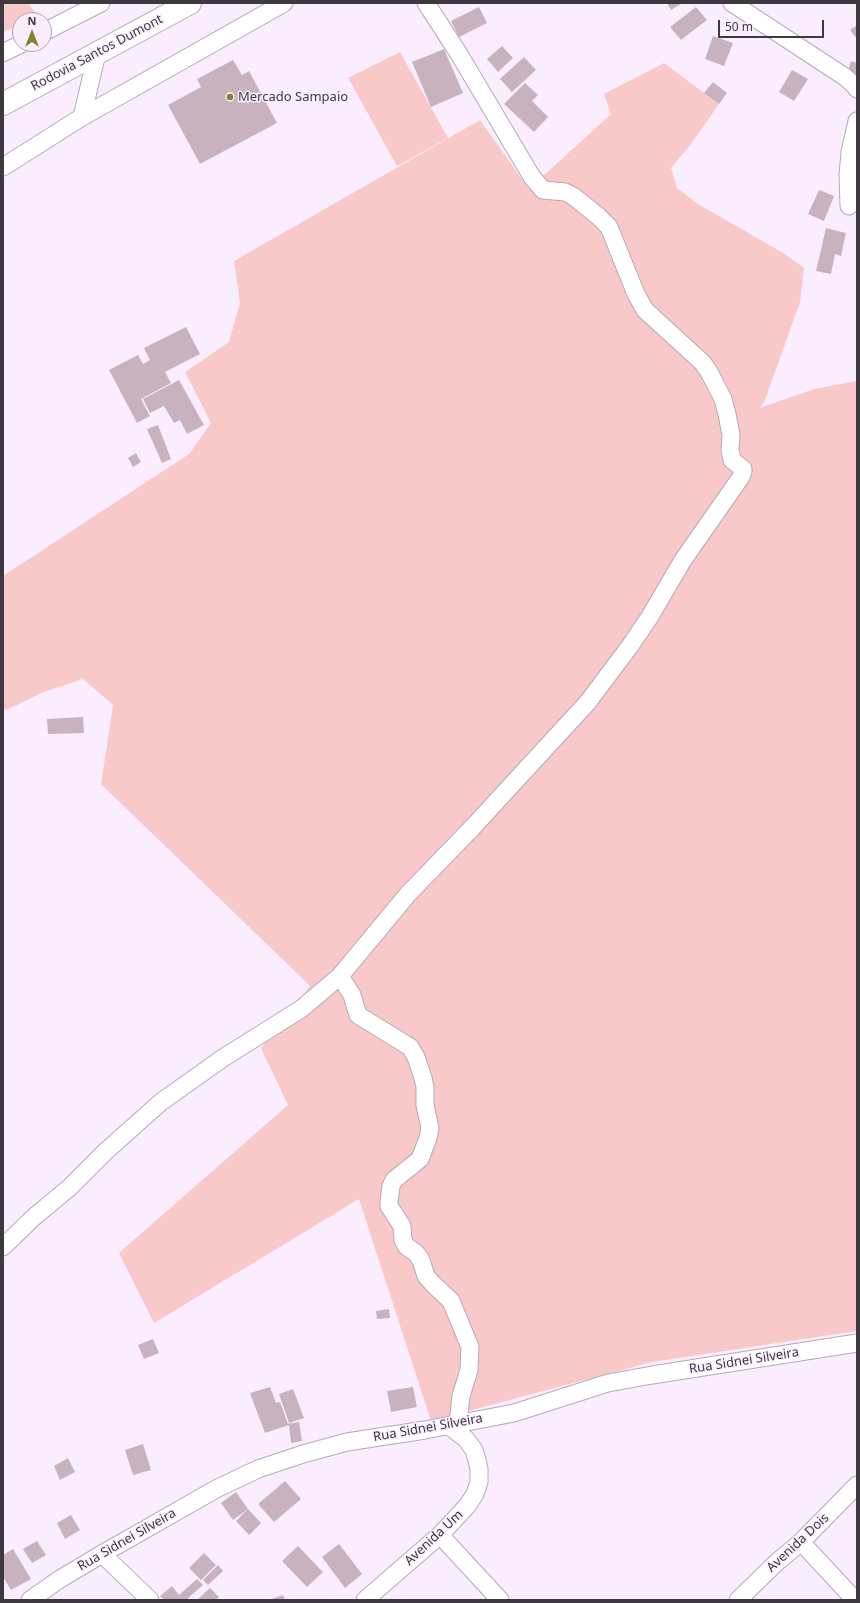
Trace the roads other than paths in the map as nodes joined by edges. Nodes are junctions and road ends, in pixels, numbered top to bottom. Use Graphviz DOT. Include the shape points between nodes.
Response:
graph roads {
  1 [pos="101,3"];
  2 [pos="284,3"];
  3 [pos="426,3"];
  4 [pos="732,3"];
  5 [pos="184,4"];
  6 [pos="52,28"];
  7 [pos="12,48"];
  8 [pos="3,53"];
  9 [pos="97,54"];
  10 [pos="857,89"];
  11 [pos="3,104"];
  12 [pos="82,117"];
  13 [pos="857,121"];
  14 [pos="3,167"];
  15 [pos="849,206"];
  16 [pos="340,976"];
  17 [pos="3,1247"];
  18 [pos="857,1343"];
  19 [pos="454,1425"];
  20 [pos="857,1485"];
  21 [pos="440,1535"];
  22 [pos="801,1542"];
  23 [pos="102,1554"];
  24 [pos="30,1600"];
  25 [pos="150,1600"];
  26 [pos="365,1600"];
  27 [pos="500,1600"];
  28 [pos="738,1600"];
  29 [pos="855,1600"];
  1 -- 6 [label="street"];
  2 -- 12 [label="street"];
  3 -- 16 [label="street" via="532,177 543,190 564,192 573,196 609,227 645,310 709,372 723,399 727,414 732,460 741,466 743,471 683,560 645,624 588,702 408,894"];
  4 -- 10 [label="street" via="845,77"];
  5 -- 9 [label="highway, Rodovia Santos Dumont"];
  7 -- 8 [label="street"];
  9 -- 11 [label="highway, Rodovia Santos Dumont"];
  9 -- 12 [label="street"];
  12 -- 14 [label="street"];
  13 -- 15 [label="street" via="850,152"];
  16 -- 17 [label="street" via="301,1009 223,1058 161,1102"];
  16 -- 19 [label="street" via="352,995 358,1015 410,1047 423,1078 430,1128 428,1138 420,1159 394,1180 389,1206 404,1230 403,1240 406,1246 421,1260 426,1276 451,1301 470,1347 469,1370"];
  18 -- 19 [label="street, Rua Sidnei Silveira" via="608,1383 514,1413"];
  19 -- 21 [label="street, Avenida Um" via="474,1450 479,1469 478,1482 475,1494 467,1506"];
  19 -- 23 [label="street, Rua Sidnei Silveira" via="347,1442 258,1469 216,1489"];
  20 -- 22 [label="street, Avenida Dois"];
  21 -- 26 [label="street, Avenida Um"];
  21 -- 27 [label="street"];
  22 -- 28 [label="street, Avenida Dois"];
  22 -- 29 [label="street"];
  23 -- 24 [label="street, Rua Sidnei Silveira"];
  23 -- 25 [label="street"];
}
